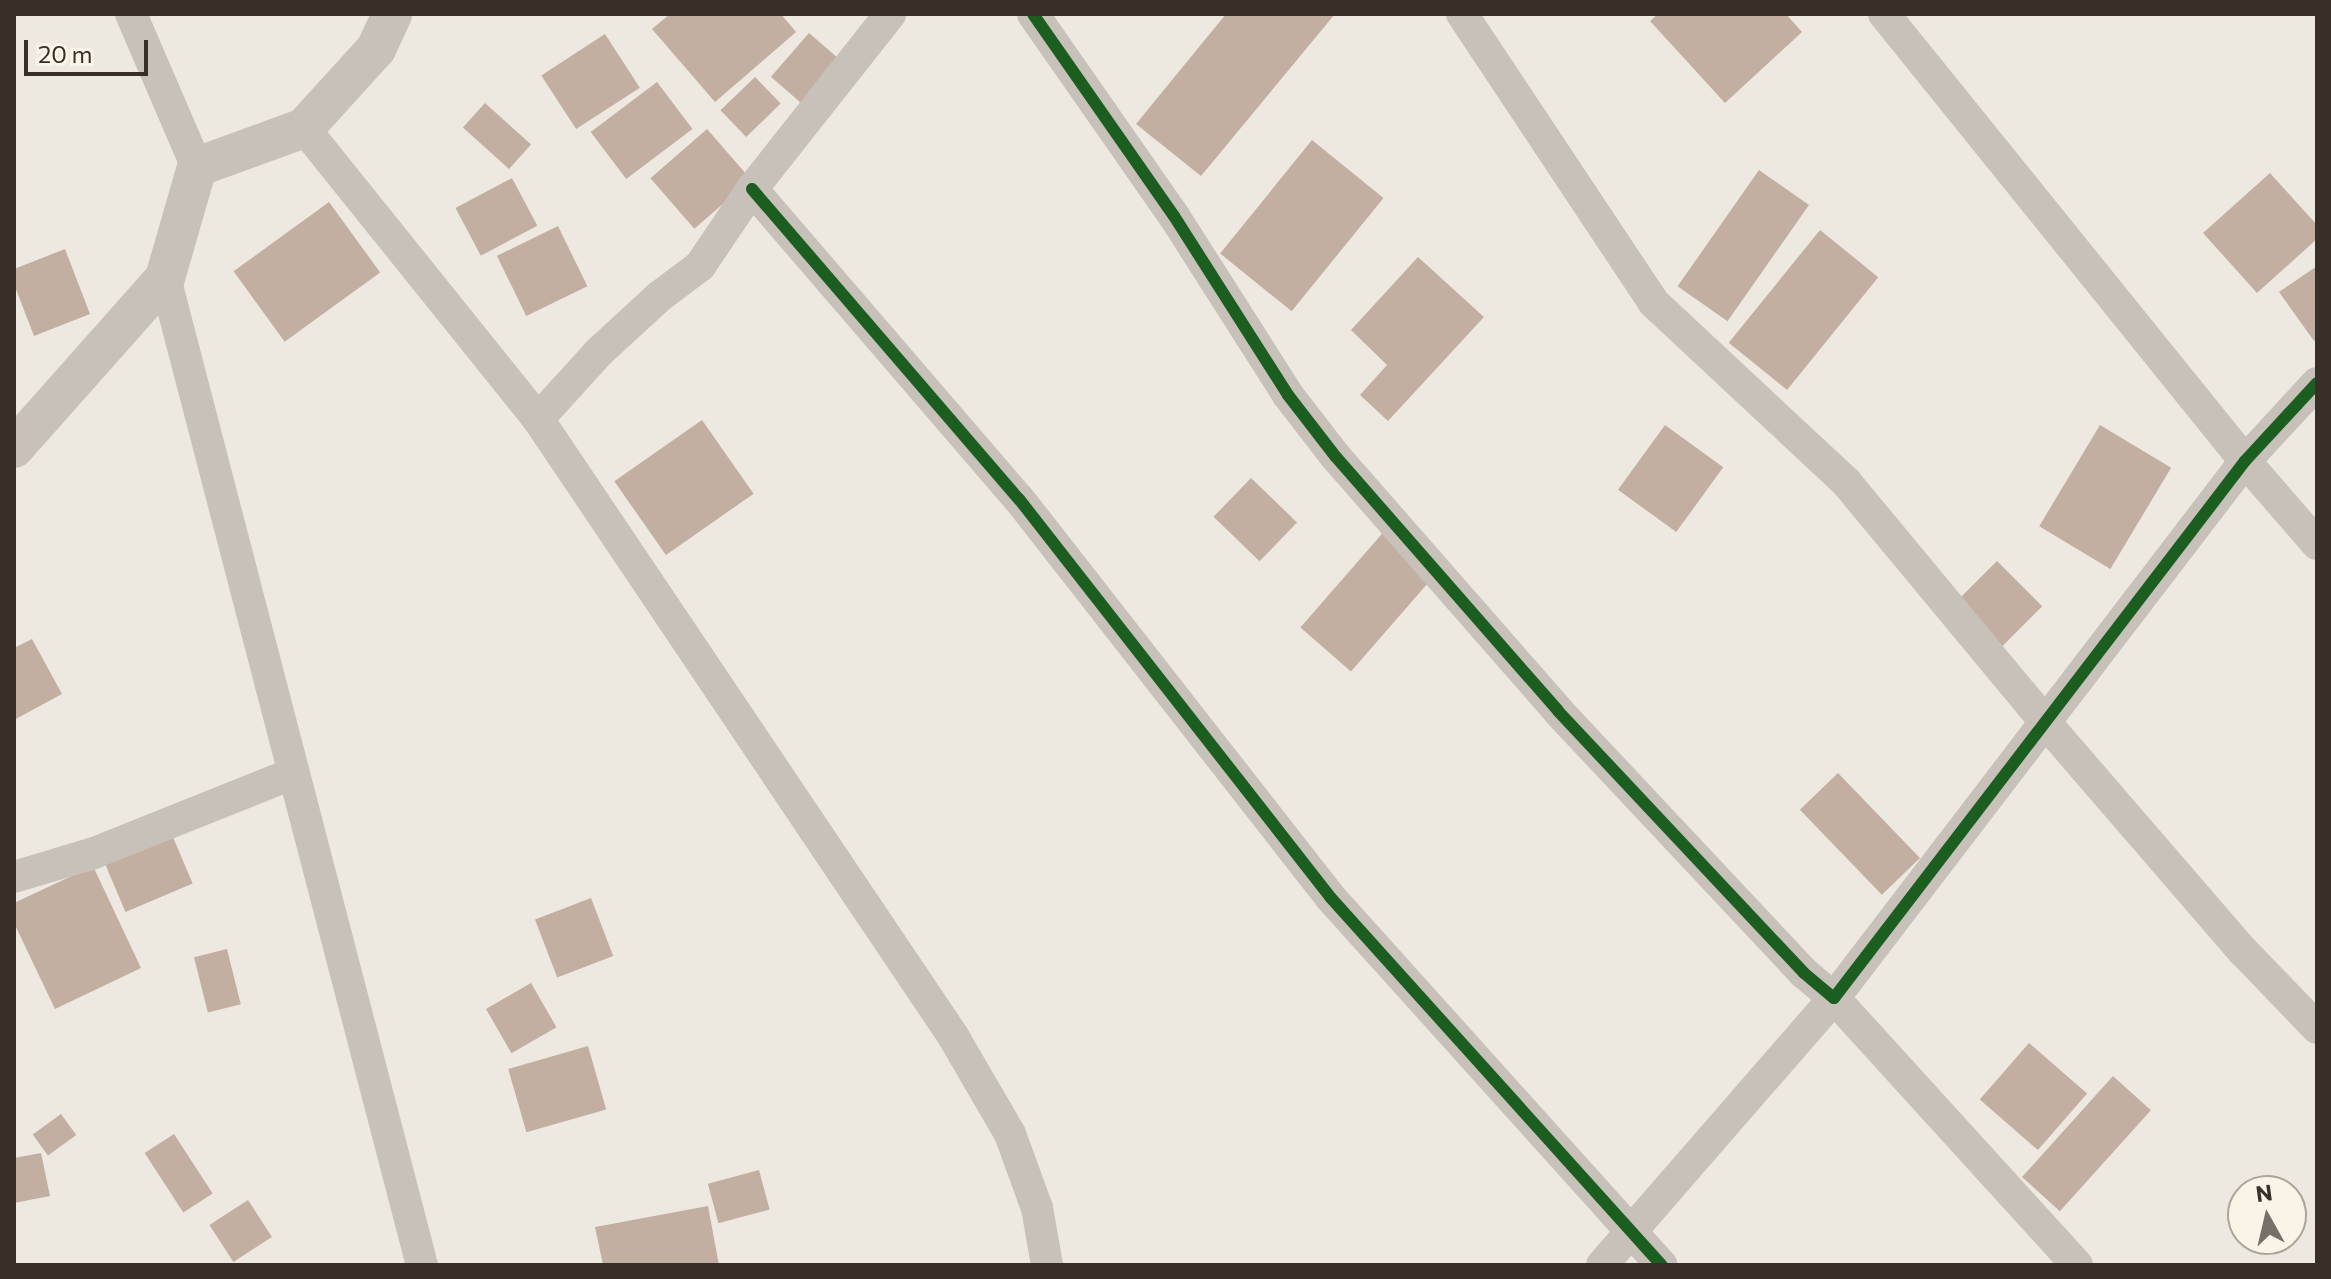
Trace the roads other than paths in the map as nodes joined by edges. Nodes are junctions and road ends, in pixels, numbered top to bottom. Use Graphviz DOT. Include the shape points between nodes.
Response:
graph roads {
  1 [pos="131,14"];
  2 [pos="392,14"];
  3 [pos="890,14"];
  4 [pos="1033,14"];
  5 [pos="1462,14"];
  6 [pos="1884,14"];
  7 [pos="304,128"];
  8 [pos="197,167"];
  9 [pos="752,189"];
  10 [pos="165,278"];
  11 [pos="2317,383"];
  12 [pos="538,419"];
  13 [pos="14,448"];
  14 [pos="2245,461"];
  15 [pos="2317,544"];
  16 [pos="2045,722"];
  17 [pos="294,773"];
  18 [pos="14,877"];
  19 [pos="1834,998"];
  20 [pos="2317,1028"];
  21 [pos="1631,1229"];
  22 [pos="422,1265"];
  23 [pos="1047,1265"];
  24 [pos="1602,1265"];
  25 [pos="1661,1265"];
  26 [pos="2077,1265"];
  1 -- 8 [label="street"];
  2 -- 7 [label="street" via="376,49"];
  3 -- 9 [label="street"];
  4 -- 19 [label="street" via="1174,216 1288,395 1336,457 1558,711 1804,973"];
  5 -- 16 [label="street" via="1653,302 1846,482"];
  6 -- 14 [label="street"];
  7 -- 8 [label="street"];
  7 -- 12 [label="street"];
  8 -- 10 [label="street"];
  9 -- 12 [label="street" via="700,266 599,352"];
  9 -- 21 [label="street" via="1019,499 1331,898"];
  10 -- 13 [label="street"];
  10 -- 17 [label="street"];
  11 -- 14 [label="street"];
  12 -- 23 [label="street" via="953,1036 1010,1134 1037,1208"];
  14 -- 15 [label="street"];
  14 -- 16 [label="street"];
  16 -- 19 [label="street"];
  16 -- 20 [label="street" via="2243,951"];
  17 -- 18 [label="street" via="94,853"];
  17 -- 22 [label="street"];
  19 -- 21 [label="street"];
  19 -- 26 [label="street"];
  21 -- 24 [label="street"];
  21 -- 25 [label="street"];
}
